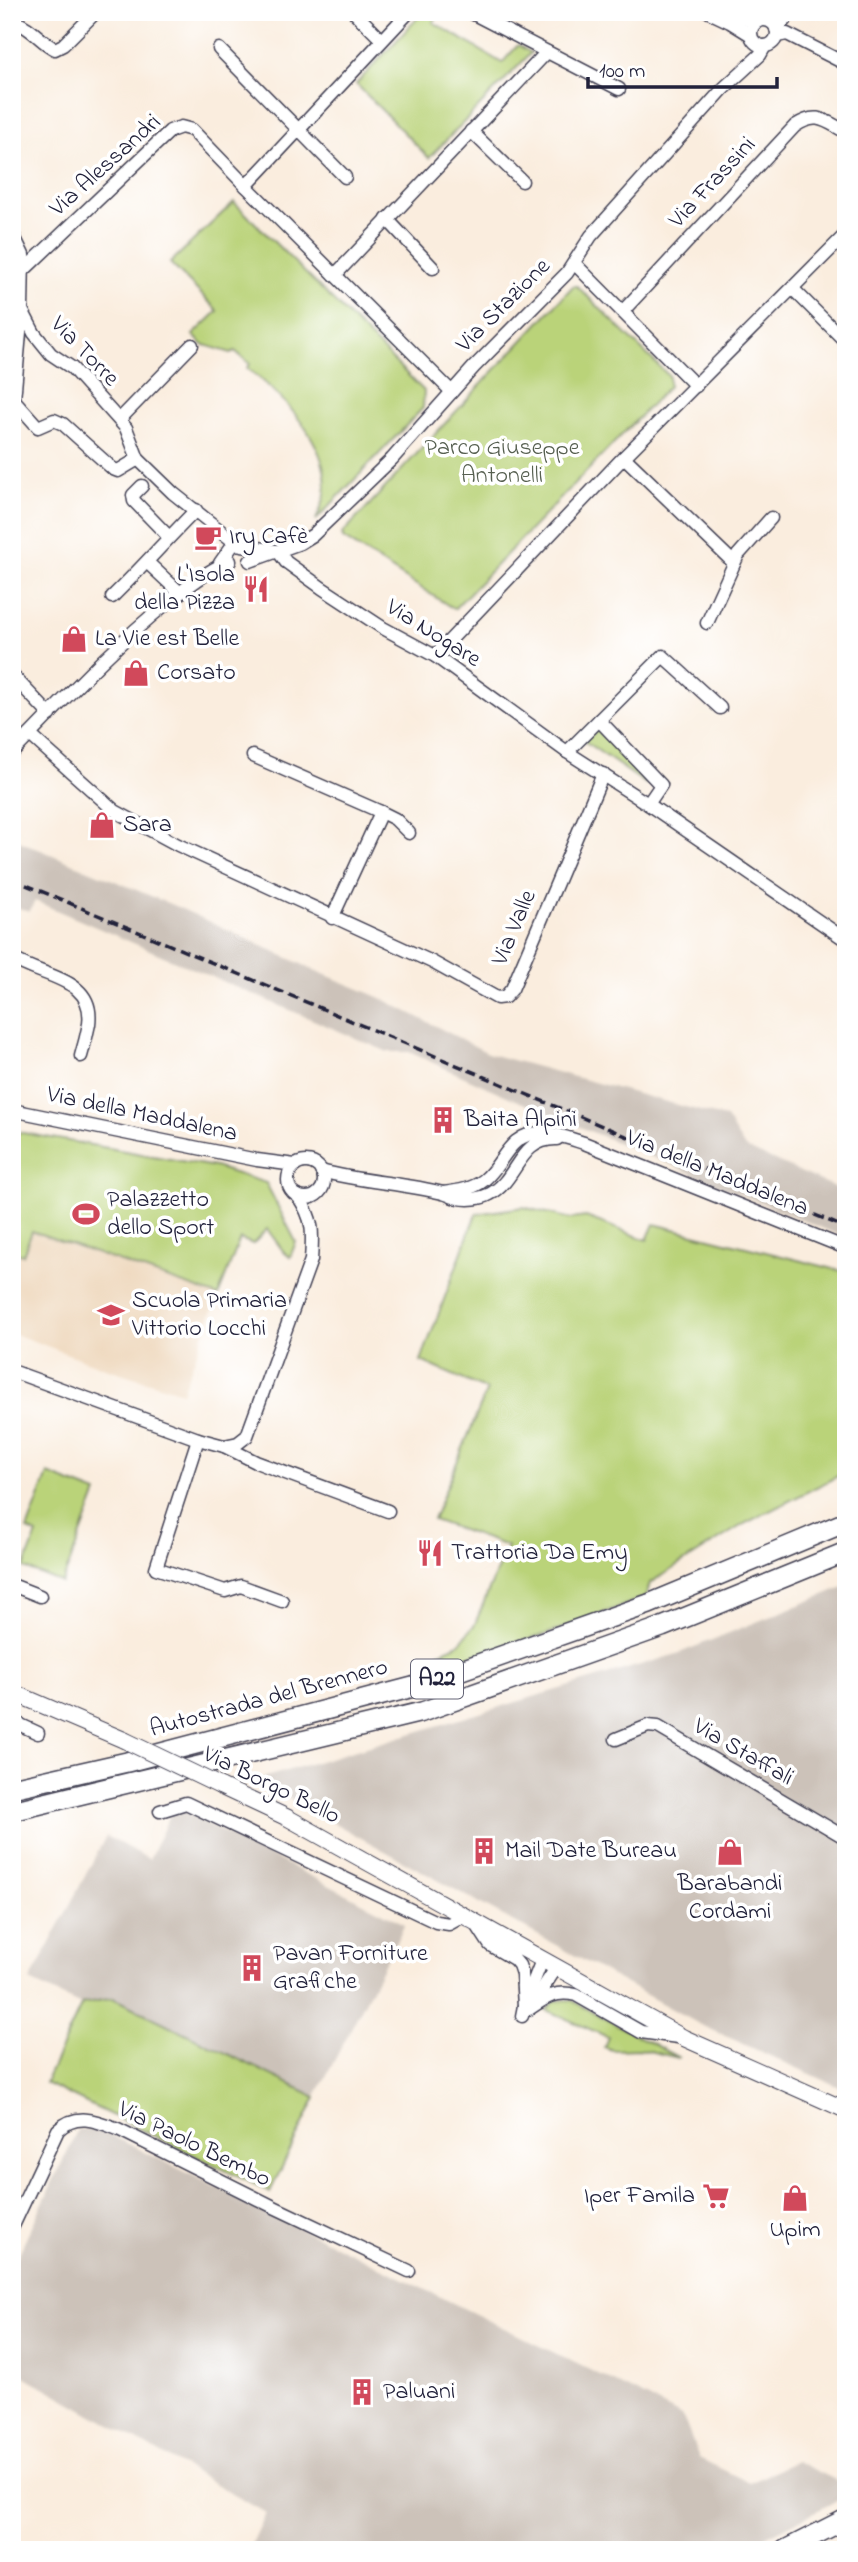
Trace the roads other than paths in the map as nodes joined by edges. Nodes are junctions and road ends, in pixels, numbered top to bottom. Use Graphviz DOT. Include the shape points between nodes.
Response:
graph roads {
  1 [pos="96,12"];
  2 [pos="354,12"];
  3 [pos="409,12"];
  4 [pos="470,12"];
  5 [pos="709,12"];
  6 [pos="732,12"];
  7 [pos="792,12"];
  8 [pos="12,26"];
  9 [pos="765,30"];
  10 [pos="383,40"];
  11 [pos="219,49"];
  12 [pos="547,52"];
  13 [pos="846,64"];
  14 [pos="619,89"];
  15 [pos="299,130"];
  16 [pos="471,131"];
  17 [pos="846,132"];
  18 [pos="345,177"];
  19 [pos="522,181"];
  20 [pos="246,187"];
  21 [pos="387,219"];
  22 [pos="12,232"];
  23 [pos="846,234"];
  24 [pos="575,264"];
  25 [pos="433,268"];
  26 [pos="24,270"];
  27 [pos="335,275"];
  28 [pos="793,289"];
  29 [pos="22,310"];
  30 [pos="622,311"];
  31 [pos="842,338"];
  32 [pos="192,345"];
  33 [pos="695,386"];
  34 [pos="452,391"];
  35 [pos="13,400"];
  36 [pos="119,420"];
  37 [pos="624,457"];
  38 [pos="138,459"];
  39 [pos="142,486"];
  40 [pos="196,510"];
  41 [pos="771,518"];
  42 [pos="169,537"];
  43 [pos="236,551"];
  44 [pos="278,551"];
  45 [pos="250,561"];
  46 [pos="734,562"];
  47 [pos="148,563"];
  48 [pos="180,593"];
  49 [pos="112,597"];
  50 [pos="707,622"];
  51 [pos="435,656"];
  52 [pos="12,675"];
  53 [pos="720,708"];
  54 [pos="50,715"];
  55 [pos="599,720"];
  56 [pos="30,735"];
  57 [pos="568,752"];
  58 [pos="12,753"];
  59 [pos="253,756"];
  60 [pos="603,774"];
  61 [pos="648,804"];
  62 [pos="382,811"];
  63 [pos="410,833"];
  64 [pos="332,918"];
  65 [pos="846,940"];
  66 [pos="12,958"];
  67 [pos="81,1056"];
  68 [pos="12,1110"];
  69 [pos="264,1161"];
  70 [pos="295,1165"];
  71 [pos="321,1171"];
  72 [pos="354,1180"];
  73 [pos="288,1181"];
  74 [pos="319,1191"];
  75 [pos="298,1196"];
  76 [pos="310,1214"];
  77 [pos="846,1248"];
  78 [pos="12,1371"];
  79 [pos="198,1439"];
  80 [pos="224,1446"];
  81 [pos="388,1511"];
  82 [pos="846,1522"];
  83 [pos="846,1552"];
  84 [pos="12,1586"];
  85 [pos="40,1595"];
  86 [pos="282,1601"];
  87 [pos="12,1692"];
  88 [pos="12,1721"];
  89 [pos="38,1733"];
  90 [pos="616,1739"];
  91 [pos="12,1787"];
  92 [pos="12,1811"];
  93 [pos="160,1811"];
  94 [pos="846,1838"];
  95 [pos="469,1917"];
  96 [pos="549,1964"];
  97 [pos="526,2007"];
  98 [pos="684,2038"];
  99 [pos="846,2110"];
  100 [pos="12,2228"];
  101 [pos="409,2271"];
  102 [pos="846,2519"];
  103 [pos="785,2550"];
  1 -- 8 [label="street" via="55,49 29,27"];
  2 -- 10 [label="street"];
  3 -- 10 [label="street"];
  4 -- 12 [label="street"];
  5 -- 9 [label="street"];
  6 -- 9 [label="street"];
  7 -- 9 [label="street, Via Stazione"];
  9 -- 13 [label="street" via="787,34"];
  9 -- 24 [label="street, Via Stazione" via="741,70 591,236"];
  10 -- 15 [label="street"];
  11 -- 15 [label="street"];
  12 -- 14 [label="street"];
  12 -- 16 [label="street"];
  15 -- 18 [label="street"];
  15 -- 20 [label="street"];
  16 -- 19 [label="street"];
  16 -- 21 [label="street"];
  17 -- 30 [label="street, Via Frassini" via="820,118 808,117 795,126"];
  20 -- 26 [label="street, Via Alessandri" via="192,130 170,131"];
  20 -- 27 [label="street, Via Alessandri"];
  21 -- 25 [label="street"];
  21 -- 27 [label="street"];
  22 -- 26 [label="street, Via Torre" via="23,255"];
  23 -- 28 [label="street"];
  24 -- 30 [label="street"];
  24 -- 34 [label="street, Via Stazione"];
  26 -- 29 [label="street, Via Torre"];
  27 -- 34 [label="street, Via Alessandri"];
  28 -- 31 [label="street"];
  28 -- 33 [label="street"];
  29 -- 35 [label="street, Via Torre"];
  29 -- 36 [label="street, Via Torre" via="51,354 72,368"];
  30 -- 33 [label="street"];
  32 -- 36 [label="street, Via Torre"];
  33 -- 37 [label="street"];
  34 -- 44 [label="street, Via Stazione" via="392,459 323,526 300,543"];
  35 -- 38 [label="street, Via Torre" via="38,427 54,420 63,424 118,471"];
  36 -- 38 [label="street, Via Torre" via="127,428"];
  37 -- 46 [label="street"];
  37 -- 51 [label="street"];
  38 -- 40 [label="street, Via Torre"];
  39 -- 42 [label="street" via="133,495 134,501"];
  40 -- 42 [label="street"];
  40 -- 43 [label="street, Via Torre"];
  41 -- 46 [label="street"];
  42 -- 47 [label="street"];
  43 -- 44 [label="street"];
  43 -- 45 [label="street" via="252,555"];
  43 -- 45 [label="street, Via Stazione" via="239,567"];
  43 -- 48 [label="street, Via Stazione"];
  44 -- 45 [label="street, Via Stazione"];
  44 -- 51 [label="street, Via Nogare" via="322,588"];
  46 -- 50 [label="street"];
  47 -- 48 [label="street"];
  47 -- 49 [label="street"];
  48 -- 54 [label="street, Via Stazione" via="127,635"];
  51 -- 57 [label="street, Via Nogare"];
  52 -- 54 [label="street"];
  53 -- 55 [label="street" via="663,656"];
  54 -- 56 [label="street, Via Stazione"];
  55 -- 57 [label="street"];
  55 -- 61 [label="street" via="662,785"];
  56 -- 58 [label="street, Via Stazione"];
  56 -- 64 [label="street, Via Valle" via="115,811"];
  57 -- 60 [label="street, Via Nogare"];
  59 -- 62 [label="street"];
  60 -- 61 [label="street, Via Nogare"];
  60 -- 64 [label="street, Via Valle" via="505,997 493,998 432,962"];
  61 -- 65 [label="street, Via Nogare"];
  62 -- 63 [label="street"];
  62 -- 64 [label="street"];
  66 -- 67 [label="street" via="76,986 85,995 89,1024"];
  68 -- 69 [label="street, Via della Maddalena"];
  69 -- 70 [label="street, Via della Maddalena"];
  69 -- 73 [label="street, Via della Maddalena"];
  70 -- 71 [label="street, Via della Maddalena" via="312,1163"];
  70 -- 73 [label="street"];
  71 -- 72 [label="street, Via della Maddalena"];
  71 -- 74 [label="street"];
  72 -- 74 [label="street, Via della Maddalena"];
  72 -- 77 [label="street, Via della Maddalena" via="476,1199 505,1182 536,1144 572,1140"];
  73 -- 75 [label="street, Via della Maddalena"];
  74 -- 75 [label="street, Via della Maddalena" via="310,1197"];
  74 -- 76 [label="street"];
  75 -- 76 [label="street"];
  76 -- 80 [label="street" via="311,1260 253,1423 247,1436"];
  78 -- 79 [label="street"];
  79 -- 80 [label="street"];
  79 -- 86 [label="street" via="156,1568 225,1591 241,1586"];
  80 -- 81 [label="street"];
  82 -- 91 [label="highway, Autostrada del Brennero / A22" via="649,1604 413,1687 127,1762"];
  83 -- 92 [label="highway, Autostrada del Brennero / A22" via="662,1627 422,1712"];
  84 -- 85 [label="street"];
  87 -- 95 [label="main road, Via Borgo Bello, bridge" via="288,1818"];
  88 -- 89 [label="street"];
  90 -- 94 [label="street, Via Staffali" via="648,1726 658,1727"];
  93 -- 95 [label="street, Via Borgo Bello" via="186,1803 436,1922 449,1924"];
  95 -- 96 [label="main road, Via Borgo Bello"];
  95 -- 97 [label="street, Via Borgo Bello" via="490,1945 519,1965"];
  96 -- 97 [label="street"];
  96 -- 98 [label="main road, Via Borgo Bello"];
  97 -- 98 [label="street, Via Borgo Bello" via="564,1992 641,2032"];
  98 -- 99 [label="main road, Via Borgo Bello"];
  100 -- 101 [label="street, Via Paolo Bembo" via="58,2130 72,2120 92,2119"];
  102 -- 103 [label="highway"];
}
